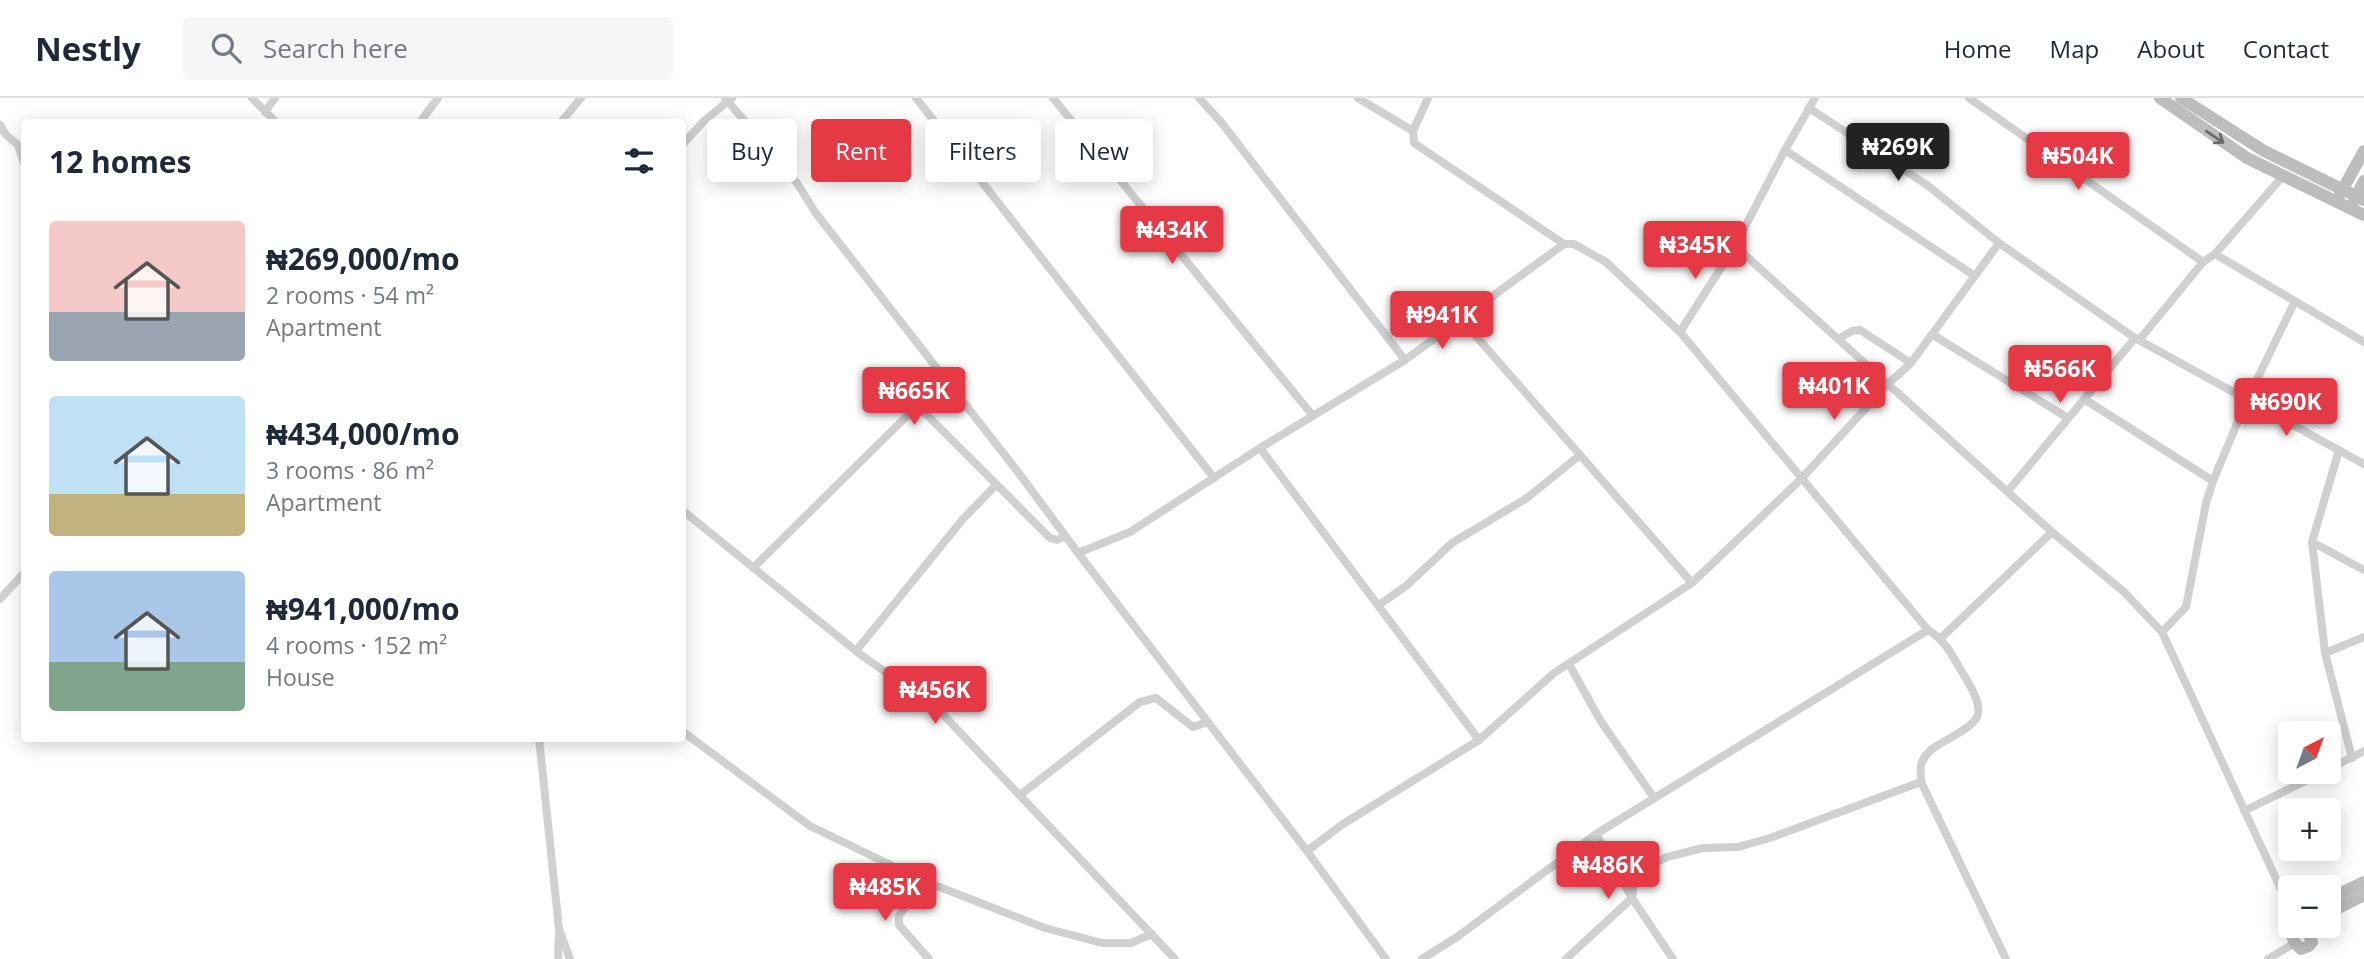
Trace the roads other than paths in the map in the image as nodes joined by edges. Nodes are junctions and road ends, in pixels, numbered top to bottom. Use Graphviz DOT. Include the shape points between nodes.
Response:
graph roads {
  1 [pos="252,98"];
  2 [pos="275,98"];
  3 [pos="438,98"];
  4 [pos="581,98"];
  5 [pos="916,98"];
  6 [pos="1053,98"];
  7 [pos="1199,98"];
  8 [pos="1358,98"];
  9 [pos="1428,98"];
  10 [pos="1815,98"];
  11 [pos="1969,98"];
  12 [pos="2160,98"];
  13 [pos="2180,98"];
  14 [pos="728,99"];
  15 [pos="1809,108"];
  16 [pos="265,112"];
  17 [pos="273,119"];
  18 [pos="422,119"];
  19 [pos="564,119"];
  20 [pos="0,125"];
  21 [pos="1413,131"];
  22 [pos="686,141"];
  23 [pos="1785,150"];
  24 [pos="2364,150"];
  25 [pos="21,154"];
  26 [pos="2283,176"];
  27 [pos="2364,181"];
  28 [pos="2340,194"];
  29 [pos="2357,201"];
  30 [pos="2364,215"];
  31 [pos="1999,243"];
  32 [pos="1563,244"];
  33 [pos="1735,246"];
  34 [pos="2215,254"];
  35 [pos="2203,262"];
  36 [pos="1975,276"];
  37 [pos="2295,301"];
  38 [pos="1461,319"];
  39 [pos="1680,332"];
  40 [pos="1933,335"];
  41 [pos="2138,338"];
  42 [pos="1838,340"];
  43 [pos="2364,341"];
  44 [pos="1405,360"];
  45 [pos="1912,363"];
  46 [pos="1888,384"];
  47 [pos="2084,399"];
  48 [pos="2246,400"];
  49 [pos="1313,416"];
  50 [pos="2068,418"];
  51 [pos="1260,448"];
  52 [pos="2339,450"];
  53 [pos="1580,455"];
  54 [pos="2364,464"];
  55 [pos="1214,478"];
  56 [pos="1801,479"];
  57 [pos="2213,481"];
  58 [pos="996,485"];
  59 [pos="2008,491"];
  60 [pos="686,513"];
  61 [pos="2052,532"];
  62 [pos="1065,536"];
  63 [pos="2312,542"];
  64 [pos="1078,553"];
  65 [pos="753,568"];
  66 [pos="2364,570"];
  67 [pos="21,576"];
  68 [pos="1692,583"];
  69 [pos="0,599"];
  70 [pos="1379,605"];
  71 [pos="1928,630"];
  72 [pos="2162,632"];
  73 [pos="2364,636"];
  74 [pos="1941,638"];
  75 [pos="856,650"];
  76 [pos="2325,653"];
  77 [pos="1569,664"];
  78 [pos="1208,722"];
  79 [pos="686,734"];
  80 [pos="1479,740"];
  81 [pos="539,742"];
  82 [pos="2364,751"];
  83 [pos="2352,758"];
  84 [pos="2342,763"];
  85 [pos="1921,782"];
  86 [pos="2299,784"];
  87 [pos="1020,795"];
  88 [pos="1654,799"];
  89 [pos="2244,811"];
  90 [pos="1596,834"];
  91 [pos="1307,851"];
  92 [pos="924,881"];
  93 [pos="2364,882"];
  94 [pos="2278,883"];
  95 [pos="2341,893"];
  96 [pos="2364,895"];
  97 [pos="1632,898"];
  98 [pos="2341,907"];
  99 [pos="559,929"];
  100 [pos="1152,933"];
  101 [pos="2306,940"];
  102 [pos="558,959"];
  103 [pos="570,959"];
  104 [pos="929,959"];
  105 [pos="1175,959"];
  106 [pos="1386,959"];
  107 [pos="1422,959"];
  108 [pos="1566,959"];
  109 [pos="1674,959"];
  110 [pos="2006,959"];
  111 [pos="2268,959"];
  112 [pos="2318,959"];
  1 -- 16 [label="street"];
  2 -- 16 [label="street"];
  3 -- 18 [label="street"];
  4 -- 19 [label="street"];
  5 -- 55 [label="street"];
  6 -- 49 [label="street"];
  7 -- 44 [label="street"];
  8 -- 21 [label="street"];
  9 -- 21 [label="street"];
  10 -- 15 [label="street"];
  11 -- 35 [label="street"];
  12 -- 26 [label="street, one-way" via="2247,158"];
  13 -- 28 [label="street"];
  14 -- 22 [label="street"];
  14 -- 62 [label="street"];
  15 -- 23 [label="street"];
  15 -- 31 [label="street" via="1927,185"];
  16 -- 17 [label="street"];
  20 -- 25 [label="street"];
  21 -- 32 [label="street" via="1414,143"];
  23 -- 33 [label="street"];
  23 -- 36 [label="street"];
  24 -- 28 [label="street"];
  26 -- 28 [label="street"];
  26 -- 34 [label="street"];
  27 -- 29 [label="street"];
  28 -- 29 [label="street"];
  29 -- 30 [label="street"];
  31 -- 36 [label="street"];
  31 -- 41 [label="street"];
  32 -- 38 [label="street"];
  32 -- 39 [label="street" via="1574,243 1606,262"];
  33 -- 39 [label="street"];
  33 -- 42 [label="street"];
  34 -- 35 [label="street"];
  34 -- 37 [label="street"];
  35 -- 41 [label="street"];
  36 -- 40 [label="street"];
  37 -- 43 [label="street"];
  37 -- 48 [label="street"];
  38 -- 44 [label="street"];
  38 -- 53 [label="street"];
  39 -- 56 [label="street"];
  40 -- 45 [label="street"];
  40 -- 50 [label="street"];
  41 -- 47 [label="street"];
  41 -- 48 [label="street"];
  42 -- 45 [label="street" via="1860,330"];
  42 -- 46 [label="street"];
  44 -- 49 [label="street"];
  45 -- 46 [label="street"];
  46 -- 56 [label="street"];
  46 -- 59 [label="street"];
  47 -- 50 [label="street"];
  47 -- 57 [label="street"];
  48 -- 52 [label="street"];
  48 -- 57 [label="street"];
  49 -- 51 [label="street"];
  50 -- 59 [label="street"];
  51 -- 55 [label="street"];
  51 -- 70 [label="street"];
  52 -- 54 [label="street"];
  52 -- 63 [label="street"];
  53 -- 68 [label="street"];
  53 -- 70 [label="street" via="1527,498 1452,543"];
  55 -- 64 [label="street" via="1130,533"];
  56 -- 68 [label="street"];
  56 -- 71 [label="street"];
  57 -- 72 [label="street" via="2186,607"];
  58 -- 62 [label="street" via="1050,538"];
  58 -- 65 [label="street" via="915,408"];
  58 -- 75 [label="street"];
  59 -- 61 [label="street"];
  60 -- 65 [label="street"];
  61 -- 72 [label="street" via="2124,592"];
  61 -- 74 [label="street"];
  62 -- 64 [label="street"];
  63 -- 66 [label="street"];
  63 -- 76 [label="street"];
  64 -- 78 [label="street"];
  65 -- 75 [label="street"];
  67 -- 69 [label="street"];
  68 -- 77 [label="street"];
  70 -- 80 [label="street"];
  71 -- 74 [label="street"];
  71 -- 88 [label="street"];
  72 -- 89 [label="street"];
  73 -- 76 [label="street"];
  74 -- 85 [label="street" via="1980,709 1973,724 1931,750 1921,765"];
  75 -- 87 [label="street" via="935,706"];
  76 -- 83 [label="street"];
  77 -- 80 [label="street"];
  77 -- 88 [label="street" via="1600,720"];
  78 -- 87 [label="street" via="1193,727 1156,698 1140,702"];
  78 -- 91 [label="street"];
  79 -- 92 [label="street" via="810,826"];
  80 -- 91 [label="street"];
  81 -- 99 [label="street"];
  82 -- 83 [label="street"];
  83 -- 84 [label="street"];
  85 -- 97 [label="street" via="1770,838 1667,857 1638,878"];
  85 -- 110 [label="street"];
  86 -- 89 [label="street"];
  87 -- 100 [label="street"];
  88 -- 90 [label="street"];
  89 -- 94 [label="street"];
  90 -- 97 [label="street"];
  90 -- 107 [label="street"];
  91 -- 106 [label="street"];
  92 -- 100 [label="street" via="1045,929 1102,943 1132,943"];
  92 -- 104 [label="street" via="899,916 899,925"];
  93 -- 95 [label="street"];
  96 -- 98 [label="street"];
  97 -- 108 [label="street"];
  97 -- 109 [label="street"];
  99 -- 102 [label="street"];
  99 -- 103 [label="street"];
  100 -- 105 [label="street"];
  101 -- 111 [label="street"];
  101 -- 112 [label="street"];
}
